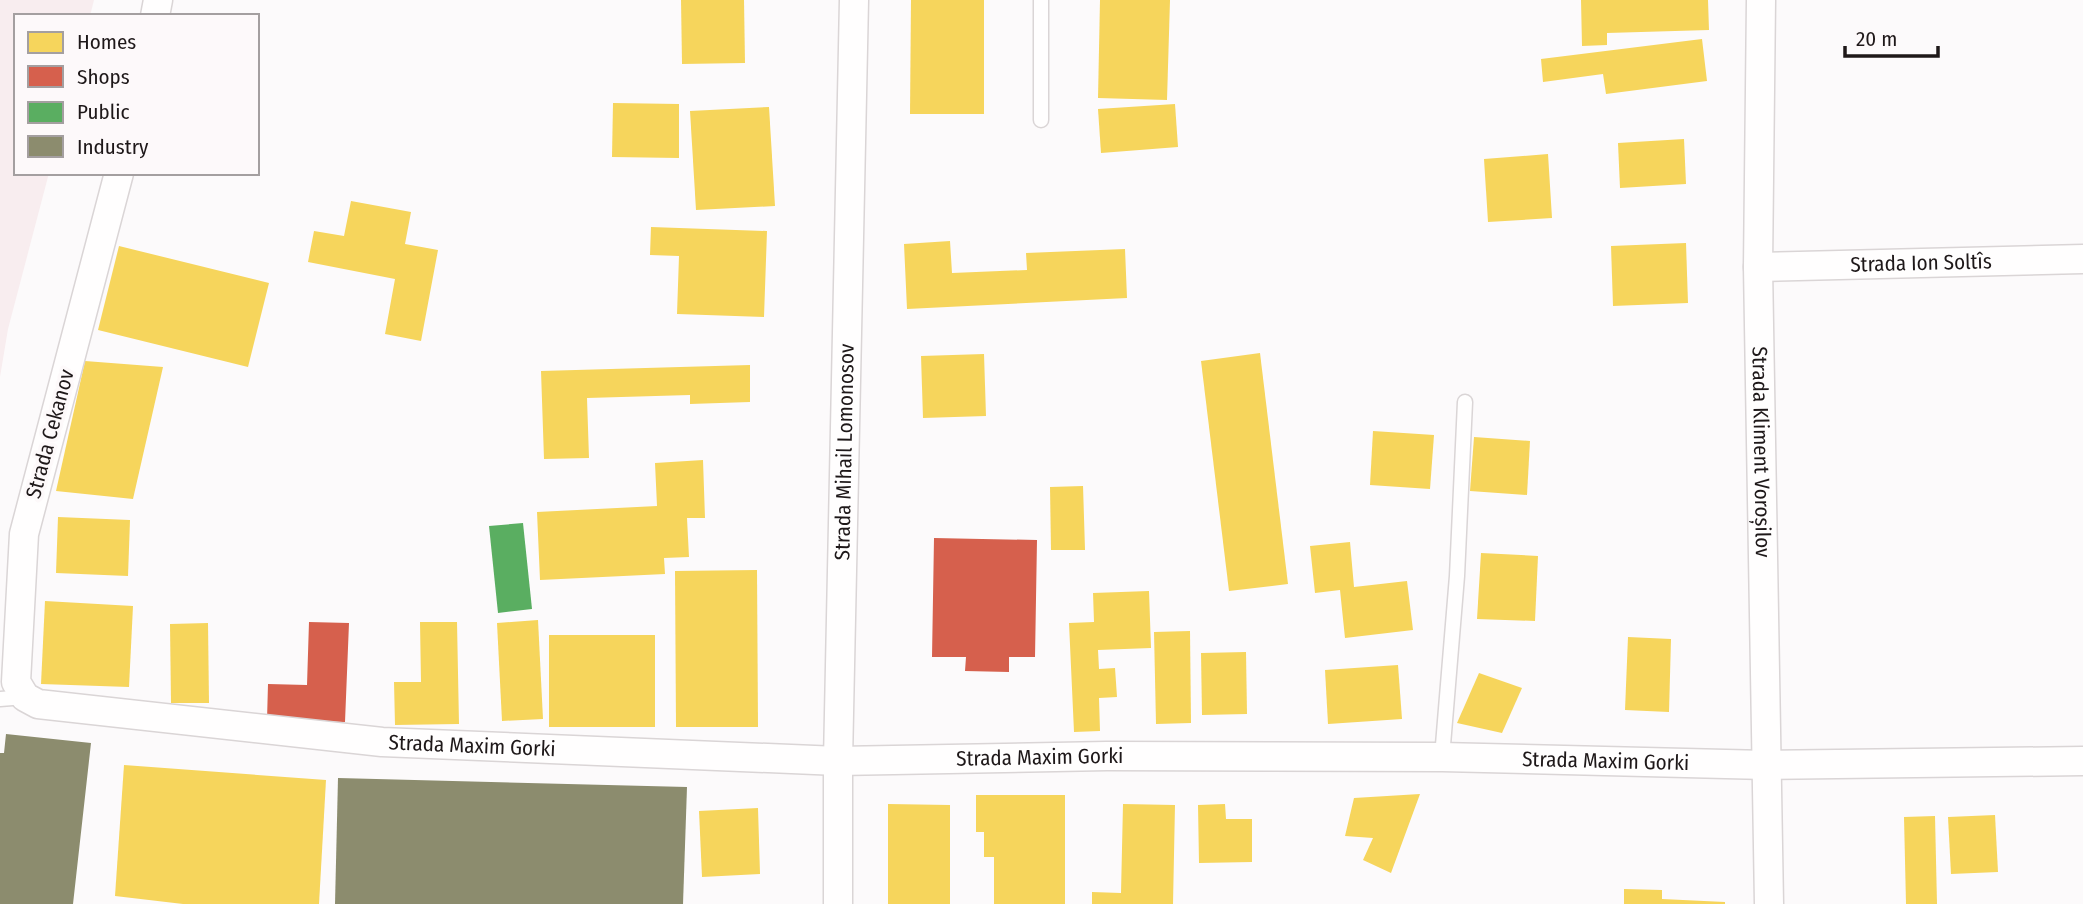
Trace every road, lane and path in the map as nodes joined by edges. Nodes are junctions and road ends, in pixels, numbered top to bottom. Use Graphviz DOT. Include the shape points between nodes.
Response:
graph roads {
  1 [pos="854,0"];
  2 [pos="1041,0"];
  3 [pos="1761,0"];
  4 [pos="1041,120"];
  5 [pos="119,175"];
  6 [pos="2083,259"];
  7 [pos="1758,267"];
  8 [pos="1465,402"];
  9 [pos="13,698"];
  10 [pos="1442,757"];
  11 [pos="838,761"];
  12 [pos="2083,761"];
  13 [pos="1766,765"];
  14 [pos="838,904"];
  15 [pos="1769,904"];
  1 -- 11 [label="street, Strada Mihail Lomonosov"];
  2 -- 4 [label="lane"];
  3 -- 7 [label="street, Strada Kliment Voroșilov"];
  5 -- 9 [label="street, Strada Cekanov" via="24,534"];
  6 -- 7 [label="street, Strada Ion Soltîs"];
  7 -- 13 [label="street, Strada Kliment Voroșilov"];
  8 -- 10 [label="lane"];
  9 -- 11 [label="street, Strada Maxim Gorki" via="56,707 382,742"];
  10 -- 11 [label="street, Strada Maxim Gorki"];
  10 -- 13 [label="street, Strada Maxim Gorki"];
  11 -- 14 [label="street, Strada Mihail Lomonosov"];
  12 -- 13 [label="street, Strada Maxim Gorki"];
  13 -- 15 [label="street, Strada Kliment Voroșilov"];
}
